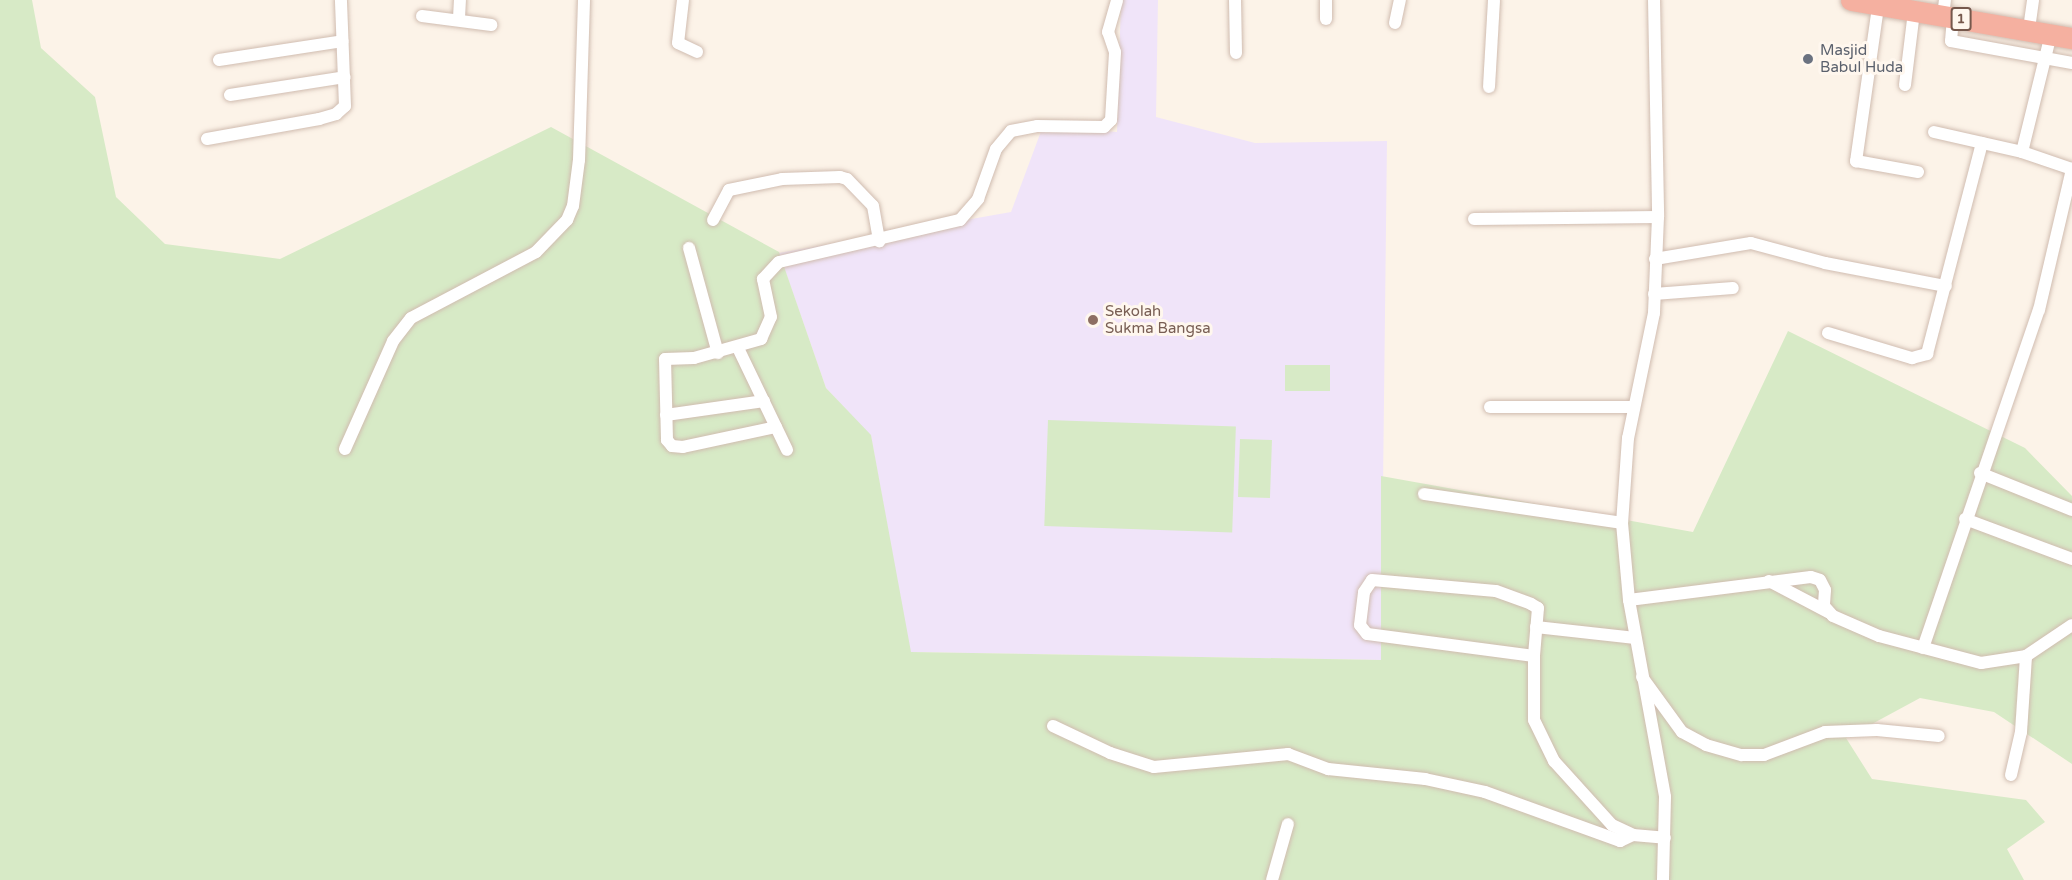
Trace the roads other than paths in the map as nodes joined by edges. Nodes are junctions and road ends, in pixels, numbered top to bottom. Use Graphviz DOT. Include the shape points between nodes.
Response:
graph roads {
  1 [pos="341,0"];
  2 [pos="460,0"];
  3 [pos="584,0"];
  4 [pos="683,0"];
  5 [pos="1117,0"];
  6 [pos="1235,0"];
  7 [pos="1326,0"];
  8 [pos="1400,0"];
  9 [pos="1494,0"];
  10 [pos="1654,0"];
  11 [pos="1851,0"];
  12 [pos="2032,0"];
  13 [pos="1878,6"];
  14 [pos="1947,11"];
  15 [pos="1914,12"];
  16 [pos="422,16"];
  17 [pos="459,18"];
  18 [pos="1326,19"];
  19 [pos="1395,22"];
  20 [pos="491,25"];
  21 [pos="2028,29"];
  22 [pos="2051,34"];
  23 [pos="2072,38"];
  24 [pos="342,41"];
  25 [pos="697,52"];
  26 [pos="1236,53"];
  27 [pos="2044,58"];
  28 [pos="219,60"];
  29 [pos="2072,63"];
  30 [pos="345,77"];
  31 [pos="1905,85"];
  32 [pos="1488,87"];
  33 [pos="230,95"];
  34 [pos="1934,132"];
  35 [pos="207,139"];
  36 [pos="1982,143"];
  37 [pos="2022,152"];
  38 [pos="2072,169"];
  39 [pos="1918,172"];
  40 [pos="1658,217"];
  41 [pos="1474,219"];
  42 [pos="713,220"];
  43 [pos="879,241"];
  44 [pos="689,248"];
  45 [pos="1655,259"];
  46 [pos="1946,286"];
  47 [pos="1733,288"];
  48 [pos="1654,294"];
  49 [pos="1828,333"];
  50 [pos="738,348"];
  51 [pos="718,353"];
  52 [pos="764,401"];
  53 [pos="1633,406"];
  54 [pos="1490,407"];
  55 [pos="666,416"];
  56 [pos="777,427"];
  57 [pos="345,450"];
  58 [pos="787,450"];
  59 [pos="1980,473"];
  60 [pos="1424,494"];
  61 [pos="2072,510"];
  62 [pos="1965,519"];
  63 [pos="1622,523"];
  64 [pos="2072,560"];
  65 [pos="1769,581"];
  66 [pos="1629,600"];
  67 [pos="1828,612"];
  68 [pos="2072,625"];
  69 [pos="1536,627"];
  70 [pos="1635,638"];
  71 [pos="1923,648"];
  72 [pos="1534,656"];
  73 [pos="2026,656"];
  74 [pos="1641,676"];
  75 [pos="1053,726"];
  76 [pos="1939,736"];
  77 [pos="2011,775"];
  78 [pos="1288,824"];
  79 [pos="1633,835"];
  80 [pos="1665,838"];
  81 [pos="1272,880"];
  82 [pos="1663,880"];
  1 -- 24 [label="street"];
  2 -- 17 [label="street"];
  3 -- 57 [label="street" via="579,160 573,206 567,220 548,243 528,257 411,318 393,341"];
  4 -- 25 [label="street" via="678,43"];
  5 -- 43 [label="street" via="1108,32 1115,52 1111,120 1104,127 1037,126 1011,131 996,149 978,199 960,220"];
  6 -- 26 [label="street"];
  7 -- 18 [label="street"];
  8 -- 19 [label="street"];
  9 -- 32 [label="street"];
  10 -- 40 [label="street"];
  11 -- 13 [label="highway, 1"];
  12 -- 21 [label="street"];
  13 -- 15 [label="highway, 1"];
  13 -- 39 [label="street" via="1856,161"];
  14 -- 15 [label="highway, 1"];
  14 -- 21 [label="highway, 1"];
  14 -- 27 [label="street" via="1951,41"];
  15 -- 31 [label="street"];
  16 -- 17 [label="street"];
  17 -- 20 [label="street"];
  21 -- 22 [label="highway, 1"];
  22 -- 23 [label="highway, 1"];
  22 -- 27 [label="street"];
  24 -- 28 [label="street"];
  24 -- 30 [label="street"];
  27 -- 29 [label="street"];
  27 -- 37 [label="street"];
  30 -- 33 [label="street"];
  30 -- 35 [label="street" via="345,106 336,114"];
  34 -- 36 [label="street"];
  36 -- 37 [label="street"];
  36 -- 46 [label="street"];
  37 -- 38 [label="street"];
  38 -- 59 [label="street" via="2039,310"];
  40 -- 41 [label="street"];
  40 -- 45 [label="street"];
  42 -- 43 [label="street" via="729,190 782,179 840,177 848,179 873,206"];
  43 -- 50 [label="street" via="779,262 769,269 763,279 771,317 767,332 750,345"];
  44 -- 51 [label="street"];
  45 -- 46 [label="street" via="1751,243 1824,263"];
  45 -- 48 [label="street"];
  46 -- 49 [label="street" via="1931,347 1922,356 1912,358"];
  47 -- 48 [label="street"];
  48 -- 53 [label="street" via="1650,339"];
  50 -- 51 [label="street"];
  50 -- 52 [label="street"];
  51 -- 55 [label="street" via="665,359"];
  52 -- 55 [label="street"];
  52 -- 56 [label="street"];
  53 -- 54 [label="street"];
  53 -- 63 [label="street"];
  55 -- 56 [label="street" via="666,440 672,446"];
  56 -- 58 [label="street"];
  59 -- 61 [label="street"];
  59 -- 62 [label="street"];
  60 -- 63 [label="street"];
  62 -- 64 [label="street"];
  62 -- 71 [label="street"];
  63 -- 66 [label="street"];
  65 -- 66 [label="street"];
  65 -- 67 [label="street"];
  65 -- 67 [label="street" via="1811,577 1820,580"];
  66 -- 70 [label="street"];
  67 -- 71 [label="street" via="1879,636"];
  68 -- 73 [label="street"];
  69 -- 70 [label="street"];
  69 -- 72 [label="street"];
  69 -- 72 [label="street" via="1538,608 1496,591 1372,580 1364,592 1360,625 1367,634"];
  70 -- 74 [label="street"];
  71 -- 73 [label="street" via="1981,663"];
  72 -- 79 [label="street" via="1534,720 1550,754 1570,783 1598,812 1612,825"];
  73 -- 77 [label="street" via="2021,732"];
  74 -- 76 [label="street" via="1682,732 1706,745 1742,755 1764,755 1825,732 1877,730"];
  74 -- 80 [label="street" via="1665,797"];
  75 -- 79 [label="street" via="1110,753 1154,767 1288,754 1328,769 1387,774 1485,792 1620,841"];
  78 -- 81 [label="street"];
  79 -- 80 [label="street"];
  80 -- 82 [label="street"];
}
